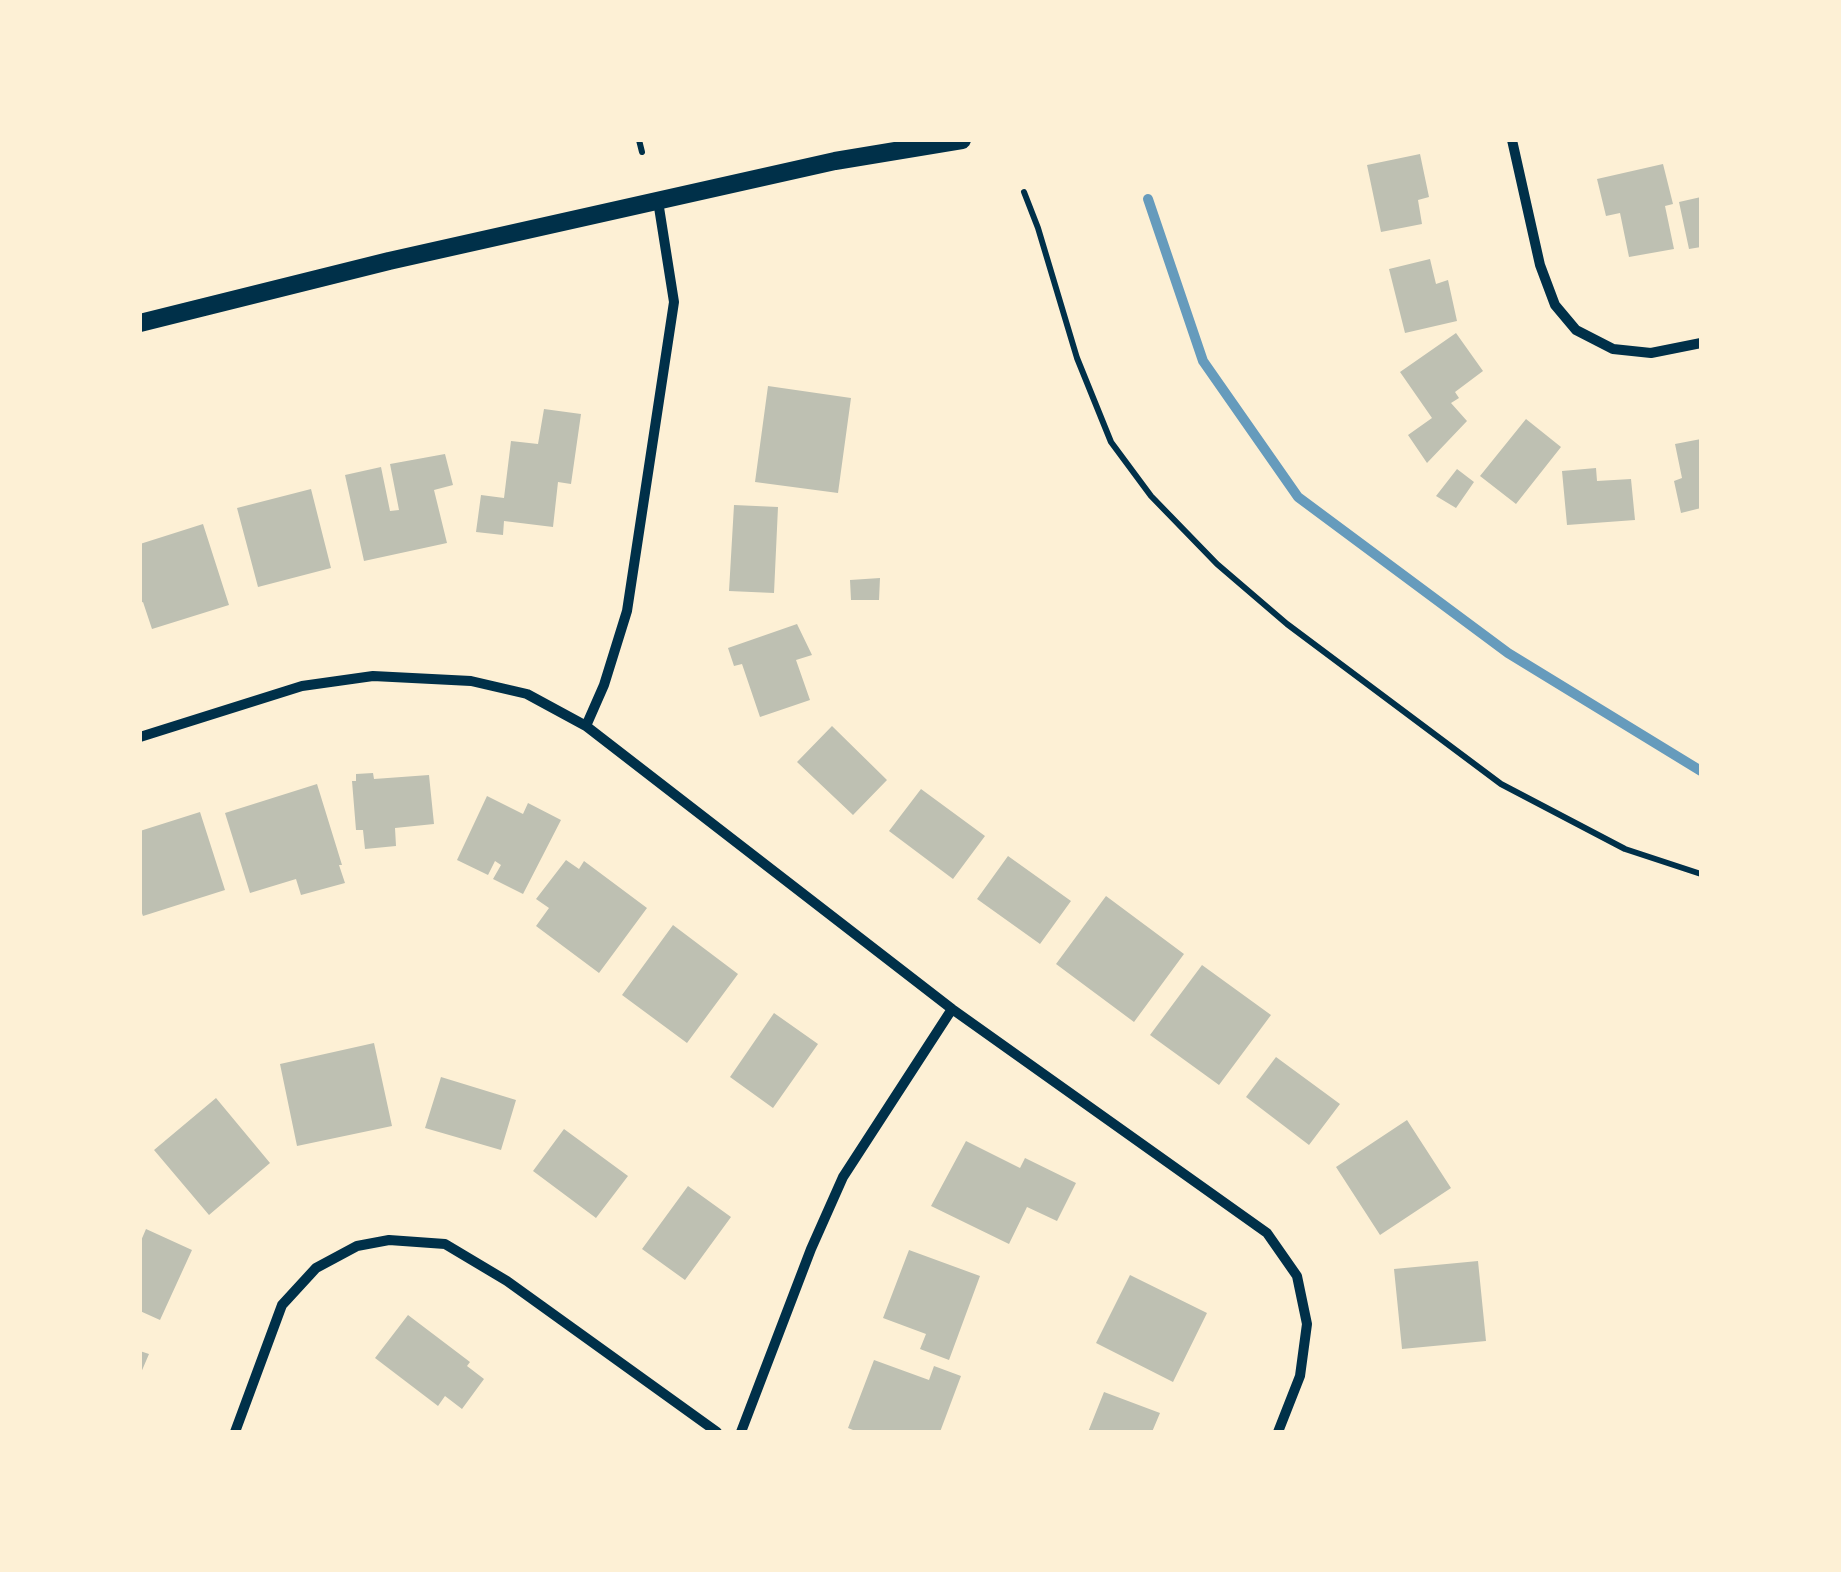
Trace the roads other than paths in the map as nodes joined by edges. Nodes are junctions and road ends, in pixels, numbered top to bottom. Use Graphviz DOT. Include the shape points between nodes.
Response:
graph roads {
  1 [pos="962,140"];
  2 [pos="1512,140"];
  3 [pos="658,202"];
  4 [pos="140,322"];
  5 [pos="1701,342"];
  6 [pos="586,726"];
  7 [pos="140,737"];
  8 [pos="952,1009"];
  9 [pos="234,1432"];
  10 [pos="717,1432"];
  11 [pos="741,1432"];
  12 [pos="1278,1432"];
  1 -- 3 [label="street"];
  2 -- 5 [label="street" via="1540,265 1555,305 1576,330 1613,348 1652,352"];
  3 -- 4 [label="street"];
  3 -- 6 [label="street" via="674,302 627,611"];
  6 -- 7 [label="street" via="527,694 490,685 373,676 302,686"];
  6 -- 8 [label="street"];
  8 -- 11 [label="street" via="843,1178"];
  8 -- 12 [label="street" via="1268,1233 1298,1276 1307,1324 1300,1376"];
  9 -- 10 [label="street" via="282,1305 316,1268 356,1246 388,1240 445,1244"];
}
